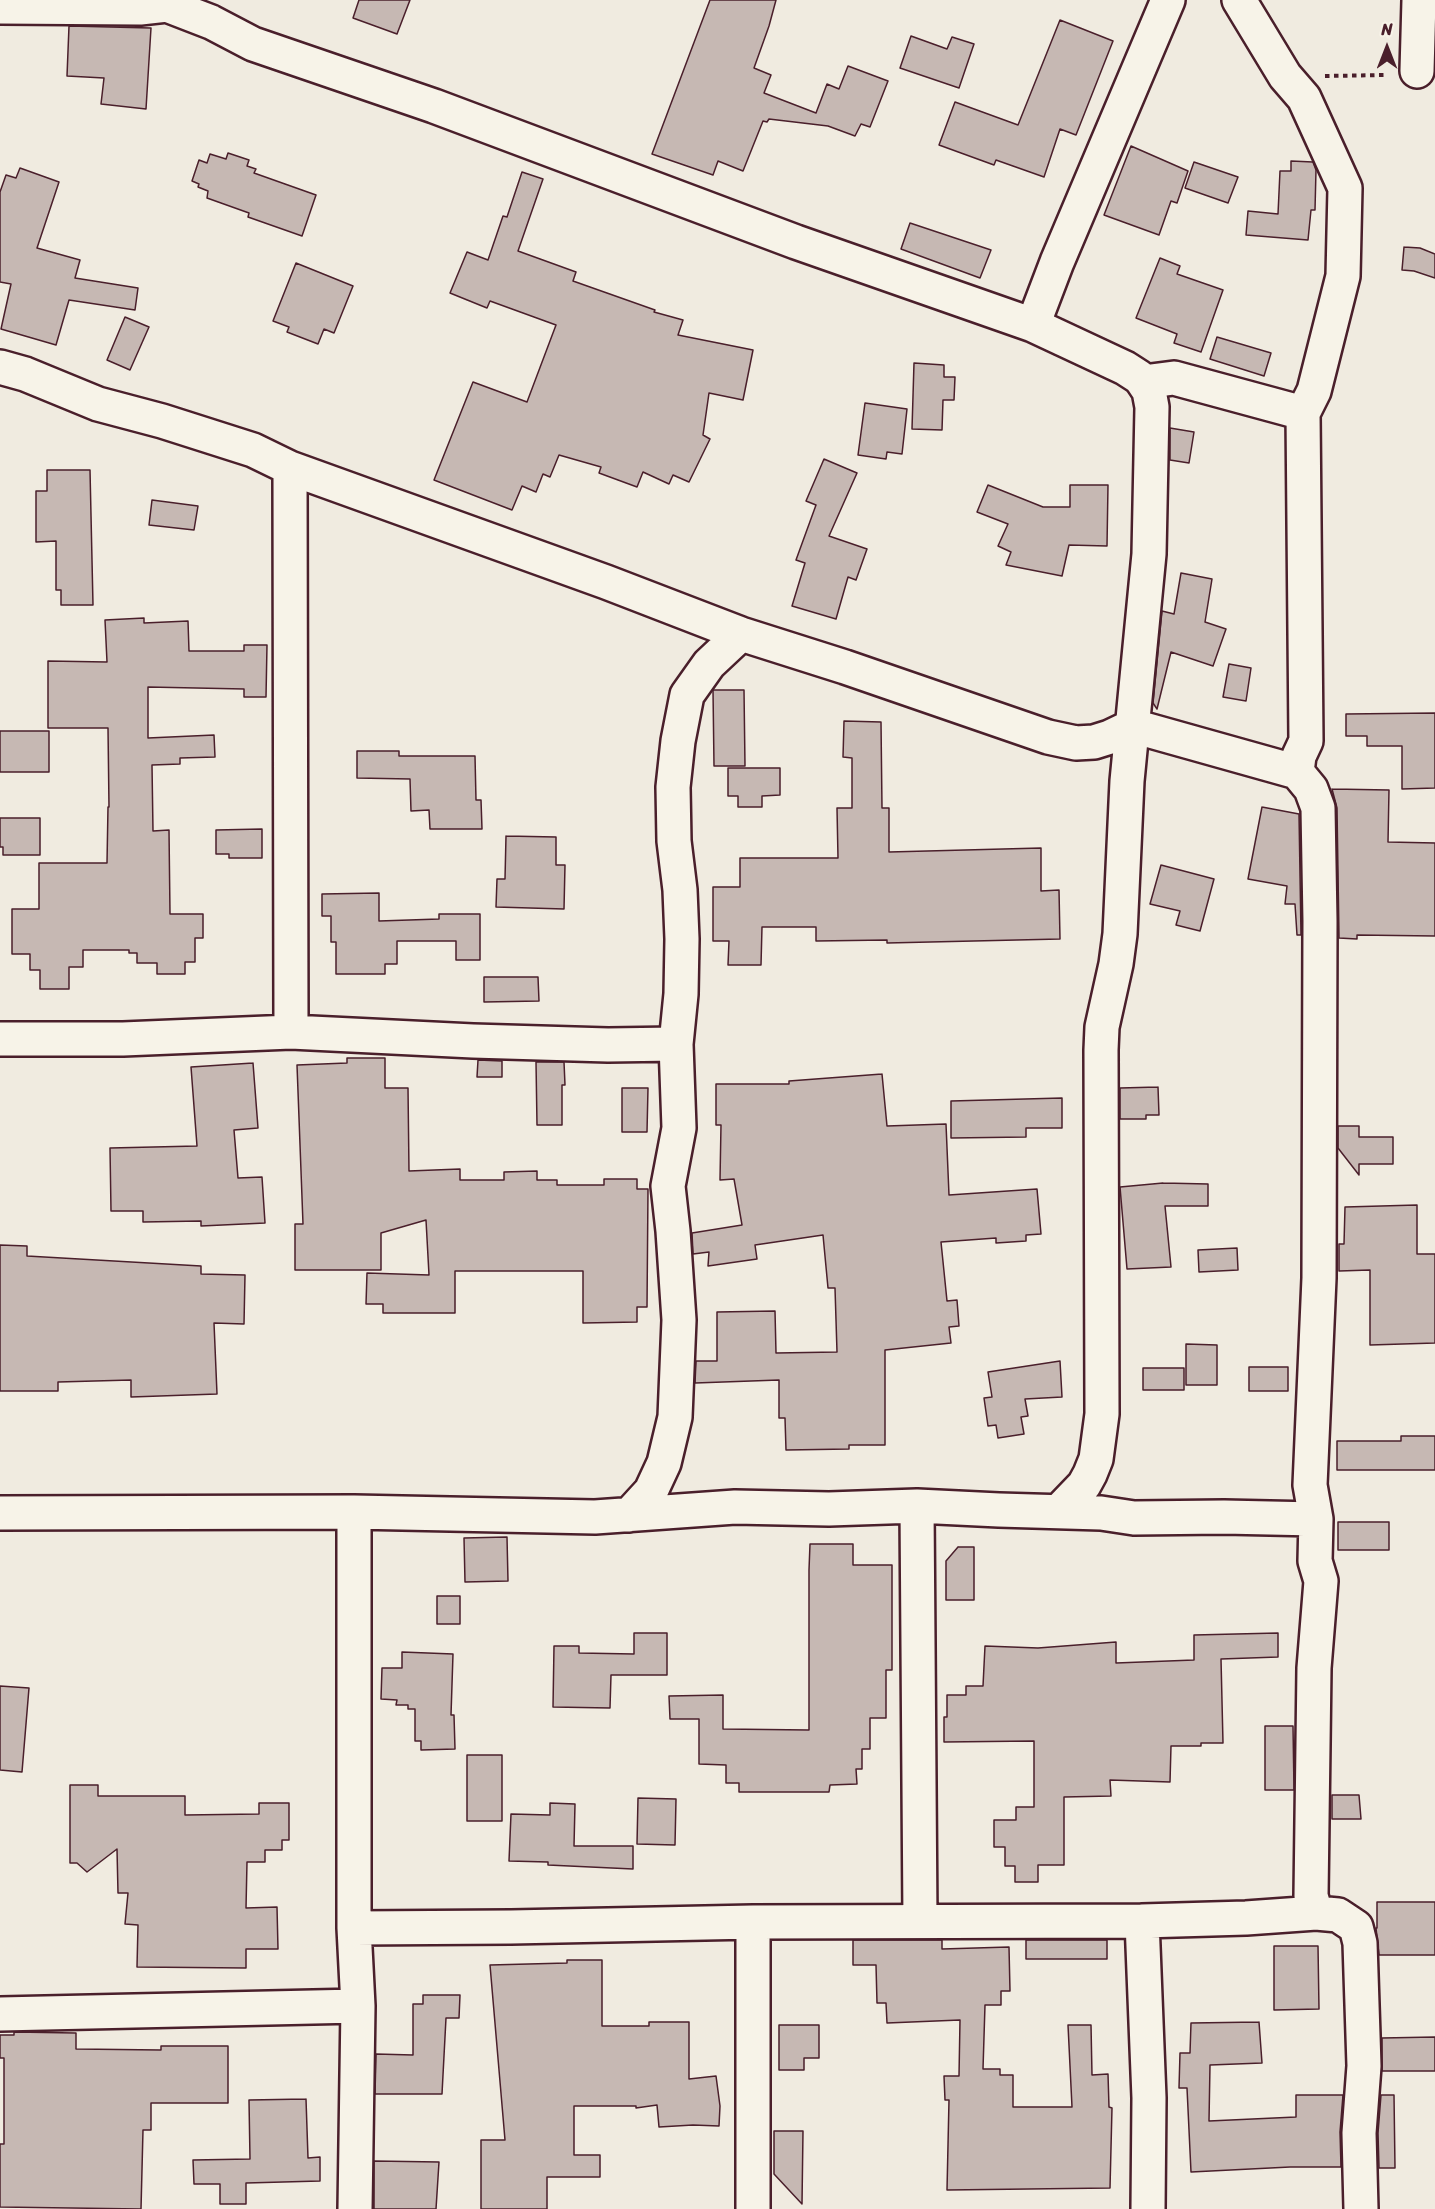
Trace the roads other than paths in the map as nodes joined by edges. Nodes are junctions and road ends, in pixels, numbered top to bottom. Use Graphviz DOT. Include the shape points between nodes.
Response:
graph roads {
  1 [pos="1168,0"];
  2 [pos="1239,0"];
  3 [pos="1419,0"];
  4 [pos="166,2"];
  5 [pos="0,7"];
  6 [pos="1417,71"];
  7 [pos="1033,325"];
  8 [pos="0,367"];
  9 [pos="1143,382"];
  10 [pos="1304,413"];
  11 [pos="290,468"];
  12 [pos="741,634"];
  13 [pos="1133,726"];
  14 [pos="1297,772"];
  15 [pos="291,1032"];
  16 [pos="0,1039"];
  17 [pos="676,1044"];
  18 [pos="917,1506"];
  19 [pos="1059,1511"];
  20 [pos="354,1512"];
  21 [pos="0,1513"];
  22 [pos="629,1515"];
  23 [pos="1316,1519"];
  24 [pos="1316,1913"];
  25 [pos="920,1921"];
  26 [pos="1142,1921"];
  27 [pos="753,1922"];
  28 [pos="354,1928"];
  29 [pos="357,2006"];
  30 [pos="0,2014"];
  31 [pos="355,2209"];
  32 [pos="753,2209"];
  33 [pos="1148,2209"];
  34 [pos="1361,2209"];
  1 -- 7 [label="street"];
  2 -- 10 [label="street" via="1285,76 1304,98 1346,188 1342,276 1314,391"];
  3 -- 6 [label="street"];
  4 -- 5 [label="street" via="140,8"];
  4 -- 7 [label="street" via="253,44 434,106 796,242"];
  7 -- 9 [label="street" via="1125,368"];
  8 -- 11 [label="street" via="98,404 253,450"];
  9 -- 10 [label="street" via="1174,378"];
  9 -- 13 [label="street" via="1152,407 1151,508"];
  10 -- 14 [label="street" via="1306,741"];
  11 -- 12 [label="street"];
  11 -- 15 [label="street"];
  12 -- 13 [label="street" via="1048,737 1094,742"];
  12 -- 17 [label="street" via="709,664 687,695 678,741 673,787 674,841 682,939"];
  13 -- 14 [label="street"];
  13 -- 19 [label="street" via="1120,934 1101,1039 1102,1422 1090,1474"];
  14 -- 23 [label="street" via="1311,789 1318,808 1319,1278 1310,1485"];
  15 -- 16 [label="street"];
  15 -- 17 [label="street" via="473,1041"];
  17 -- 22 [label="street" via="679,1128 668,1186 679,1320 675,1417 664,1463 651,1491"];
  18 -- 19 [label="street"];
  18 -- 22 [label="street" via="735,1508"];
  18 -- 25 [label="street"];
  19 -- 23 [label="street" via="1134,1518"];
  20 -- 21 [label="street"];
  20 -- 22 [label="street"];
  20 -- 28 [label="street"];
  23 -- 24 [label="street" via="1315,1561 1321,1581 1312,1762 1311,1896"];
  24 -- 26 [label="street"];
  24 -- 34 [label="street" via="1338,1915 1356,1927 1360,1943 1364,2066 1359,2133"];
  25 -- 26 [label="street"];
  25 -- 27 [label="street"];
  26 -- 33 [label="street" via="1149,2098"];
  27 -- 28 [label="street"];
  27 -- 32 [label="street"];
  28 -- 29 [label="street"];
  29 -- 30 [label="street"];
  29 -- 31 [label="street"];
}
